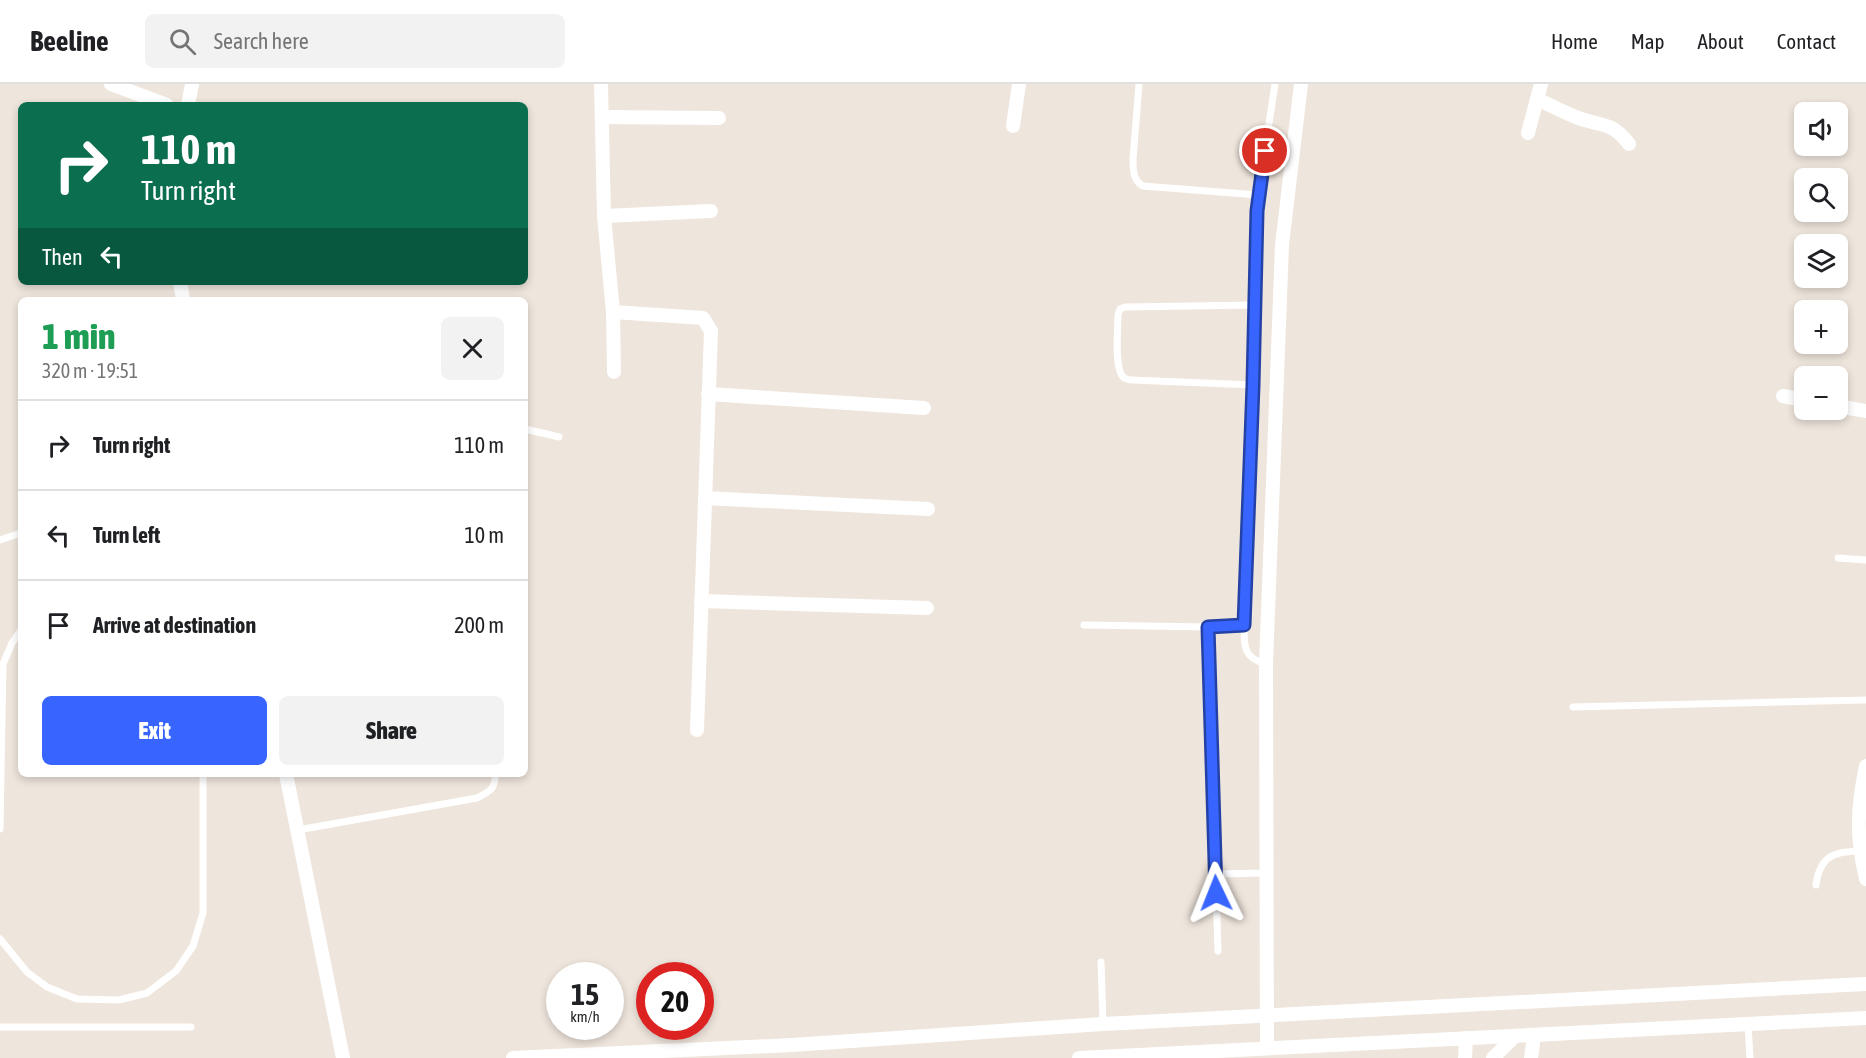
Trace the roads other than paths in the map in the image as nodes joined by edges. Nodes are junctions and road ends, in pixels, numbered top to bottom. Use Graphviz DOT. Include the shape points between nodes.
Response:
graph roads {
  1 [pos="111,84"];
  2 [pos="192,84"];
  3 [pos="601,84"];
  4 [pos="1019,84"];
  5 [pos="1139,84"];
  6 [pos="1275,84"];
  7 [pos="1301,84"];
  8 [pos="1541,84"];
  9 [pos="1537,99"];
  10 [pos="159,102"];
  11 [pos="189,102"];
  12 [pos="602,117"];
  13 [pos="719,118"];
  14 [pos="1012,126"];
  15 [pos="1528,133"];
  16 [pos="1629,144"];
  17 [pos="1258,195"];
  18 [pos="711,211"];
  19 [pos="604,216"];
  20 [pos="1256,305"];
  21 [pos="613,312"];
  22 [pos="614,372"];
  23 [pos="1253,385"];
  24 [pos="708,394"];
  25 [pos="1783,396"];
  26 [pos="1794,398"];
  27 [pos="924,408"];
  28 [pos="1848,408"];
  29 [pos="1866,411"];
  30 [pos="528,430"];
  31 [pos="559,437"];
  32 [pos="705,498"];
  33 [pos="928,509"];
  34 [pos="18,534"];
  35 [pos="0,540"];
  36 [pos="1838,558"];
  37 [pos="1866,560"];
  38 [pos="701,601"];
  39 [pos="927,608"];
  40 [pos="1084,625"];
  41 [pos="1244,625"];
  42 [pos="1208,627"];
  43 [pos="18,635"];
  44 [pos="1266,664"];
  45 [pos="1866,700"];
  46 [pos="1573,707"];
  47 [pos="697,730"];
  48 [pos="1866,766"];
  49 [pos="203,777"];
  50 [pos="287,777"];
  51 [pos="495,777"];
  52 [pos="0,829"];
  53 [pos="298,830"];
  54 [pos="1863,851"];
  55 [pos="1266,873"];
  56 [pos="1215,874"];
  57 [pos="1866,879"];
  58 [pos="1816,885"];
  59 [pos="0,939"];
  60 [pos="1218,951"];
  61 [pos="1101,962"];
  62 [pos="1866,984"];
  63 [pos="1266,1017"];
  64 [pos="1866,1018"];
  65 [pos="1748,1023"];
  66 [pos="1103,1024"];
  67 [pos="0,1027"];
  68 [pos="191,1027"];
  69 [pos="1515,1036"];
  70 [pos="1534,1036"];
  71 [pos="1466,1038"];
  72 [pos="1267,1042"];
  73 [pos="1282,1053"];
  74 [pos="1123,1057"];
  75 [pos="343,1058"];
  76 [pos="513,1058"];
  77 [pos="1079,1058"];
  78 [pos="1465,1058"];
  79 [pos="1493,1058"];
  80 [pos="1531,1058"];
  81 [pos="1750,1058"];
  1 -- 10 [label="street"];
  2 -- 11 [label="street"];
  3 -- 12 [label="street"];
  4 -- 14 [label="street"];
  5 -- 17 [label="lane" via="1132,159 1137,182 1143,186"];
  6 -- 17 [label="lane"];
  7 -- 44 [label="street" via="1282,245"];
  8 -- 9 [label="street"];
  9 -- 15 [label="street"];
  9 -- 16 [label="street" via="1578,118 1612,127"];
  12 -- 13 [label="street"];
  12 -- 19 [label="street"];
  17 -- 20 [label="lane"];
  18 -- 19 [label="street"];
  19 -- 21 [label="street"];
  20 -- 23 [label="lane"];
  20 -- 23 [label="lane" via="1125,307 1120,309 1118,325 1118,359 1124,378"];
  21 -- 22 [label="street"];
  21 -- 24 [label="street" via="703,318 711,331"];
  23 -- 41 [label="lane"];
  24 -- 27 [label="street"];
  24 -- 32 [label="street"];
  25 -- 26 [label="street"];
  28 -- 29 [label="street"];
  30 -- 31 [label="lane"];
  32 -- 33 [label="street"];
  32 -- 38 [label="street"];
  34 -- 35 [label="lane"];
  36 -- 37 [label="lane"];
  38 -- 39 [label="street"];
  38 -- 47 [label="street"];
  40 -- 42 [label="lane"];
  41 -- 42 [label="lane"];
  41 -- 44 [label="lane" via="1248,654 1254,661"];
  42 -- 56 [label="lane"];
  43 -- 52 [label="lane" via="3,664"];
  44 -- 55 [label="street"];
  45 -- 46 [label="lane"];
  48 -- 54 [label="street" via="1857,826"];
  49 -- 59 [label="lane" via="203,914 193,946 176,971 147,993 120,1000 77,999 47,987 27,972"];
  50 -- 53 [label="street"];
  51 -- 53 [label="lane" via="490,792 477,798"];
  53 -- 75 [label="street"];
  54 -- 57 [label="street"];
  54 -- 58 [label="lane" via="1842,852 1828,858 1818,871"];
  55 -- 56 [label="lane"];
  55 -- 63 [label="street"];
  56 -- 60 [label="lane"];
  61 -- 66 [label="lane"];
  62 -- 63 [label="street"];
  63 -- 66 [label="street"];
  63 -- 72 [label="street"];
  64 -- 65 [label="street"];
  65 -- 70 [label="street"];
  65 -- 81 [label="lane"];
  66 -- 76 [label="street"];
  67 -- 68 [label="lane"];
  69 -- 70 [label="street"];
  69 -- 71 [label="street"];
  69 -- 79 [label="street"];
  70 -- 80 [label="street"];
  71 -- 73 [label="street"];
  71 -- 78 [label="street"];
  72 -- 73 [label="street"];
  72 -- 74 [label="street"];
  74 -- 77 [label="street"];
}
